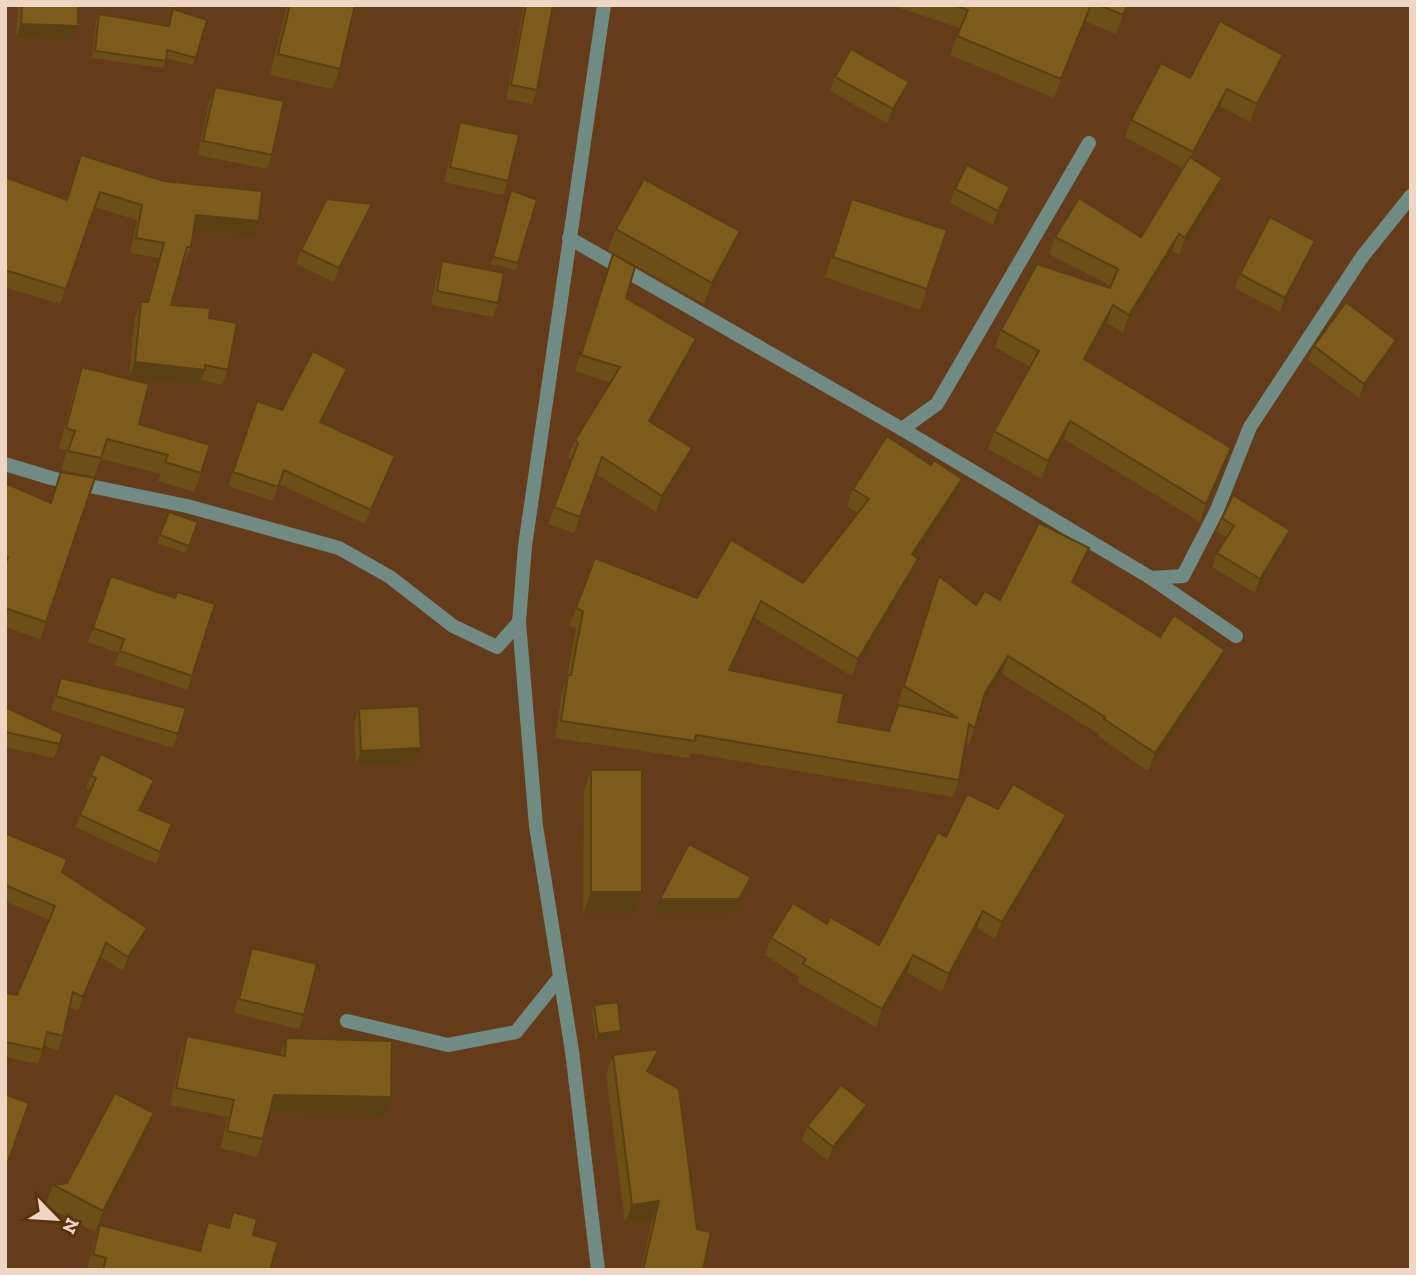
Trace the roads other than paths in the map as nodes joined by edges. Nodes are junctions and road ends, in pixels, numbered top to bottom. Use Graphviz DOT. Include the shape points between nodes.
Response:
graph roads {
  1 [pos="604,5"];
  2 [pos="1088,143"];
  3 [pos="1411,196"];
  4 [pos="569,238"];
  5 [pos="902,429"];
  6 [pos="5,464"];
  7 [pos="1151,578"];
  8 [pos="519,622"];
  9 [pos="1237,636"];
  10 [pos="560,977"];
  11 [pos="347,1021"];
  12 [pos="598,1270"];
  1 -- 4 [label="street"];
  2 -- 5 [label="street" via="937,404"];
  3 -- 7 [label="street" via="1362,257 1250,427 1217,510 1183,576"];
  4 -- 5 [label="street"];
  4 -- 8 [label="street" via="525,546"];
  5 -- 7 [label="street"];
  6 -- 8 [label="street" via="187,506 339,548 390,577 453,626 497,647"];
  7 -- 9 [label="street"];
  8 -- 10 [label="street" via="536,826"];
  10 -- 11 [label="street" via="516,1032 448,1045"];
  10 -- 12 [label="street"];
}
